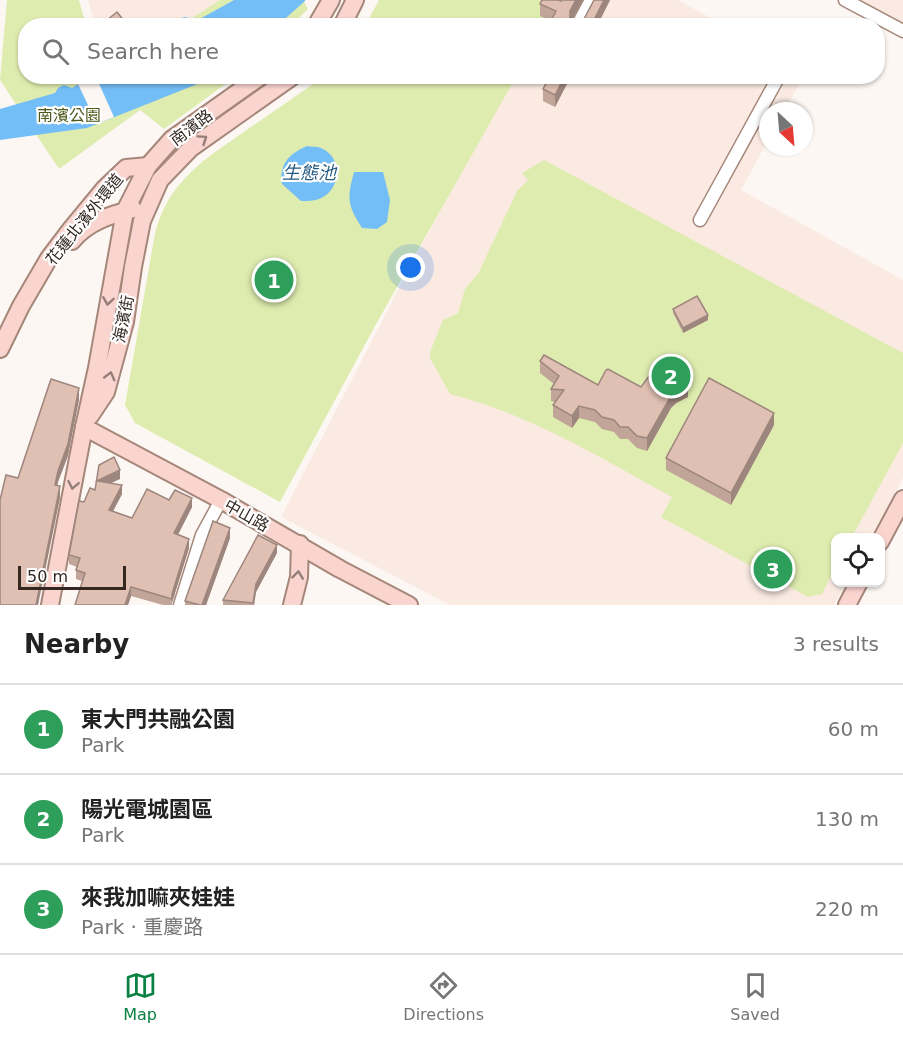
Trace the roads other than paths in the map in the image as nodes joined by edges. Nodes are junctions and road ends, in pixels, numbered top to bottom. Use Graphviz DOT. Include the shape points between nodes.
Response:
graph roads {
  1 [pos="331,0"];
  2 [pos="355,0"];
  3 [pos="591,0"];
  4 [pos="845,0"];
  5 [pos="321,18"];
  6 [pos="346,18"];
  7 [pos="581,18"];
  8 [pos="879,18"];
  9 [pos="885,21"];
  10 [pos="903,31"];
  11 [pos="250,84"];
  12 [pos="282,84"];
  13 [pos="775,84"];
  14 [pos="148,166"];
  15 [pos="148,205"];
  16 [pos="123,217"];
  17 [pos="700,220"];
  18 [pos="32,289"];
  19 [pos="0,349"];
  20 [pos="84,427"];
  21 [pos="903,499"];
  22 [pos="221,500"];
  23 [pos="885,533"];
  24 [pos="300,544"];
  25 [pos="856,587"];
  26 [pos="50,605"];
  27 [pos="180,605"];
  28 [pos="292,605"];
  29 [pos="408,605"];
  30 [pos="847,605"];
  1 -- 5 [label="main road"];
  2 -- 6 [label="main road"];
  3 -- 7 [label="street"];
  4 -- 8 [label="street"];
  9 -- 10 [label="street"];
  11 -- 14 [label="main road, 南濱路" via="172,139"];
  15 -- 12 [label="main road, 南濱路, one-way" via="160,180 190,148"];
  13 -- 17 [label="street"];
  14 -- 16 [label="main road, 南濱路"];
  14 -- 18 [label="main road, 花蓮北濱外環道" via="126,168 104,189 49,258"];
  15 -- 16 [label="main road, 花蓮北濱外環道"];
  20 -- 15 [label="main road, 海濱街, one-way" via="106,392"];
  16 -- 18 [label="main road, 花蓮北濱外環道" via="103,218 80,232"];
  16 -- 20 [label="main road, 海濱街, one-way"];
  18 -- 19 [label="main road, 花蓮北濱外環道"];
  20 -- 22 [label="main road, 中山路"];
  20 -- 26 [label="main road, 海濱街, one-way"];
  21 -- 23 [label="main road"];
  22 -- 24 [label="main road, 中山路"];
  22 -- 27 [label="street" via="202,535"];
  28 -- 24 [label="main road, one-way" via="299,577"];
  24 -- 29 [label="main road, 中山路"];
  25 -- 30 [label="main road"];
}
